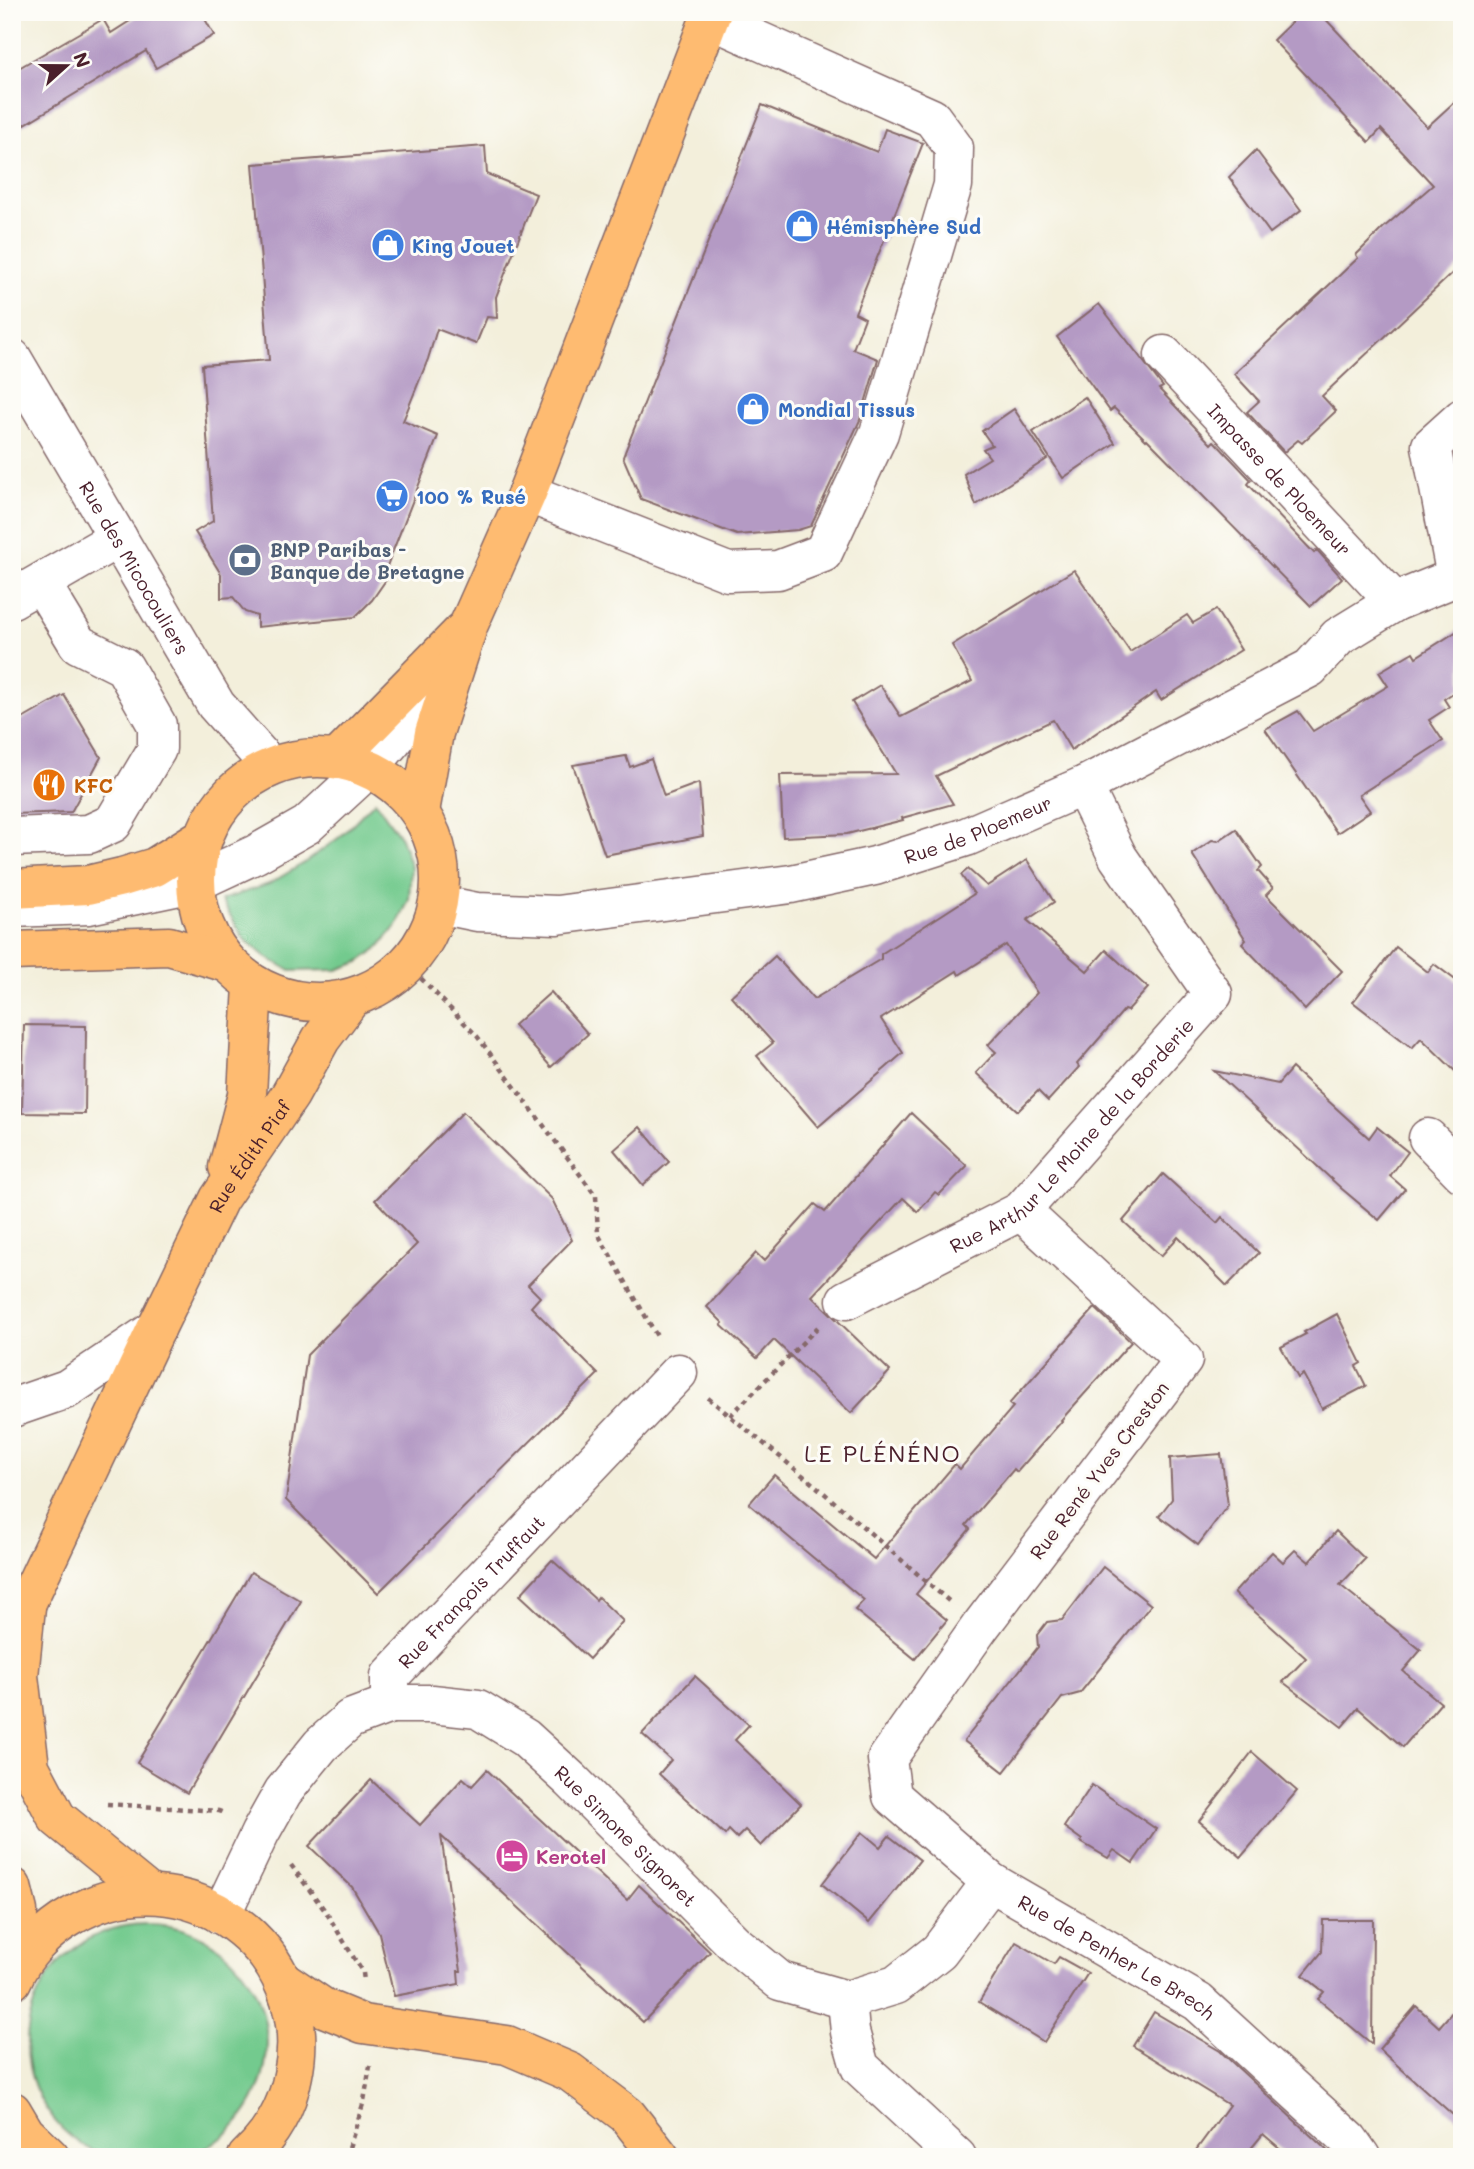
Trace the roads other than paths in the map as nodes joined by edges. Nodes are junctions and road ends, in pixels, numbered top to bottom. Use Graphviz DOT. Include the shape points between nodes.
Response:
graph roads {
  1 [pos="711,15"];
  2 [pos="1164,355"];
  3 [pos="12,358"];
  4 [pos="1462,418"];
  5 [pos="527,493"];
  6 [pos="118,538"];
  7 [pos="1459,577"];
  8 [pos="27,591"];
  9 [pos="1395,602"];
  10 [pos="469,624"];
  11 [pos="353,764"];
  12 [pos="270,766"];
  13 [pos="1083,786"];
  14 [pos="420,812"];
  15 [pos="12,837"];
  16 [pos="203,837"];
  17 [pos="194,883"];
  18 [pos="88,885"];
  19 [pos="12,889"];
  20 [pos="135,894"];
  21 [pos="438,905"];
  22 [pos="12,908"];
  23 [pos="12,951"];
  24 [pos="241,974"];
  25 [pos="351,999"];
  26 [pos="1428,1138"];
  27 [pos="1462,1174"];
  28 [pos="219,1199"];
  29 [pos="1021,1211"];
  30 [pos="846,1300"];
  31 [pos="156,1329"];
  32 [pos="678,1373"];
  33 [pos="12,1408"];
  34 [pos="19,1618"];
  35 [pos="390,1704"];
  36 [pos="887,1759"];
  37 [pos="992,1882"];
  38 [pos="12,1887"];
  39 [pos="150,1894"];
  40 [pos="221,1915"];
  41 [pos="15,1974"];
  42 [pos="284,1981"];
  43 [pos="847,2000"];
  44 [pos="12,2110"];
  45 [pos="256,2154"];
  46 [pos="50,2157"];
  47 [pos="660,2157"];
  48 [pos="957,2157"];
  49 [pos="1361,2157"];
  1 -- 5 [label="main road"];
  1 -- 5 [label="street" via="932,118 954,148 953,185 879,433 823,553 778,569 728,572"];
  2 -- 9 [label="street, Impasse de Ploemeur"];
  3 -- 6 [label="street, Rue des Micocouliers"];
  4 -- 7 [label="street" via="1431,446"];
  5 -- 10 [label="main road"];
  6 -- 8 [label="street"];
  6 -- 12 [label="street, Rue des Micocouliers" via="216,705"];
  7 -- 9 [label="street, Rue de Ploemeur"];
  8 -- 15 [label="street" via="78,644 124,667 157,725 157,749 113,822 89,834"];
  9 -- 13 [label="street, Rue de Ploemeur" via="1338,637 1310,668"];
  10 -- 11 [label="main road"];
  10 -- 14 [label="main road" via="434,733"];
  11 -- 12 [label="main road" via="303,758"];
  11 -- 14 [label="main road" via="397,787"];
  11 -- 17 [label="street" via="307,825"];
  12 -- 16 [label="main road" via="242,783 218,807"];
  13 -- 21 [label="street, Rue de Ploemeur" via="966,837 875,866 790,884 557,915 477,912"];
  13 -- 29 [label="street, Rue Arthur Le Moine de la Borderie" via="1118,857 1213,994"];
  14 -- 21 [label="main road" via="434,841 440,873"];
  16 -- 17 [label="main road"];
  16 -- 18 [label="main road" via="155,867"];
  17 -- 20 [label="street"];
  17 -- 24 [label="main road" via="208,936"];
  18 -- 19 [label="main road"];
  18 -- 20 [label="street"];
  20 -- 22 [label="street" via="89,905"];
  21 -- 25 [label="main road" via="427,936 407,964 381,986"];
  23 -- 24 [label="main road" via="169,946"];
  24 -- 25 [label="main road" via="284,999 317,1003"];
  24 -- 28 [label="main road, Rue Édith Piaf" via="247,1095"];
  25 -- 28 [label="main road, Rue Édith Piaf"];
  26 -- 27 [label="street"];
  28 -- 31 [label="main road"];
  29 -- 30 [label="street, Rue Arthur Le Moine de la Borderie"];
  29 -- 36 [label="street, Rue René Yves Creston" via="1183,1360 980,1627"];
  31 -- 33 [label="street" via="67,1389"];
  31 -- 34 [label="main road"];
  32 -- 35 [label="street, Rue François Truffaut" via="390,1676"];
  34 -- 39 [label="main road" via="19,1676 30,1767 57,1818"];
  35 -- 40 [label="street" via="350,1718 283,1792"];
  35 -- 43 [label="street, Rue Simone Signoret" via="478,1709 525,1738 771,1974 780,1981"];
  36 -- 37 [label="street, Rue de Penher Le Brech" via="892,1796"];
  37 -- 43 [label="street" via="939,1951 896,1985"];
  37 -- 49 [label="street, Rue de Penher Le Brech" via="1198,2002 1349,2140"];
  38 -- 41 [label="main road" via="18,1911"];
  39 -- 40 [label="main road" via="192,1901"];
  39 -- 41 [label="main road" via="89,1906 52,1928"];
  40 -- 42 [label="main road" via="260,1945"];
  42 -- 45 [label="main road" via="298,2052 289,2098"];
  42 -- 47 [label="main road" via="324,2008 363,2024 507,2045 570,2072 627,2115"];
  43 -- 48 [label="street" via="860,2067"];
  44 -- 46 [label="main road" via="25,2133"];
}
